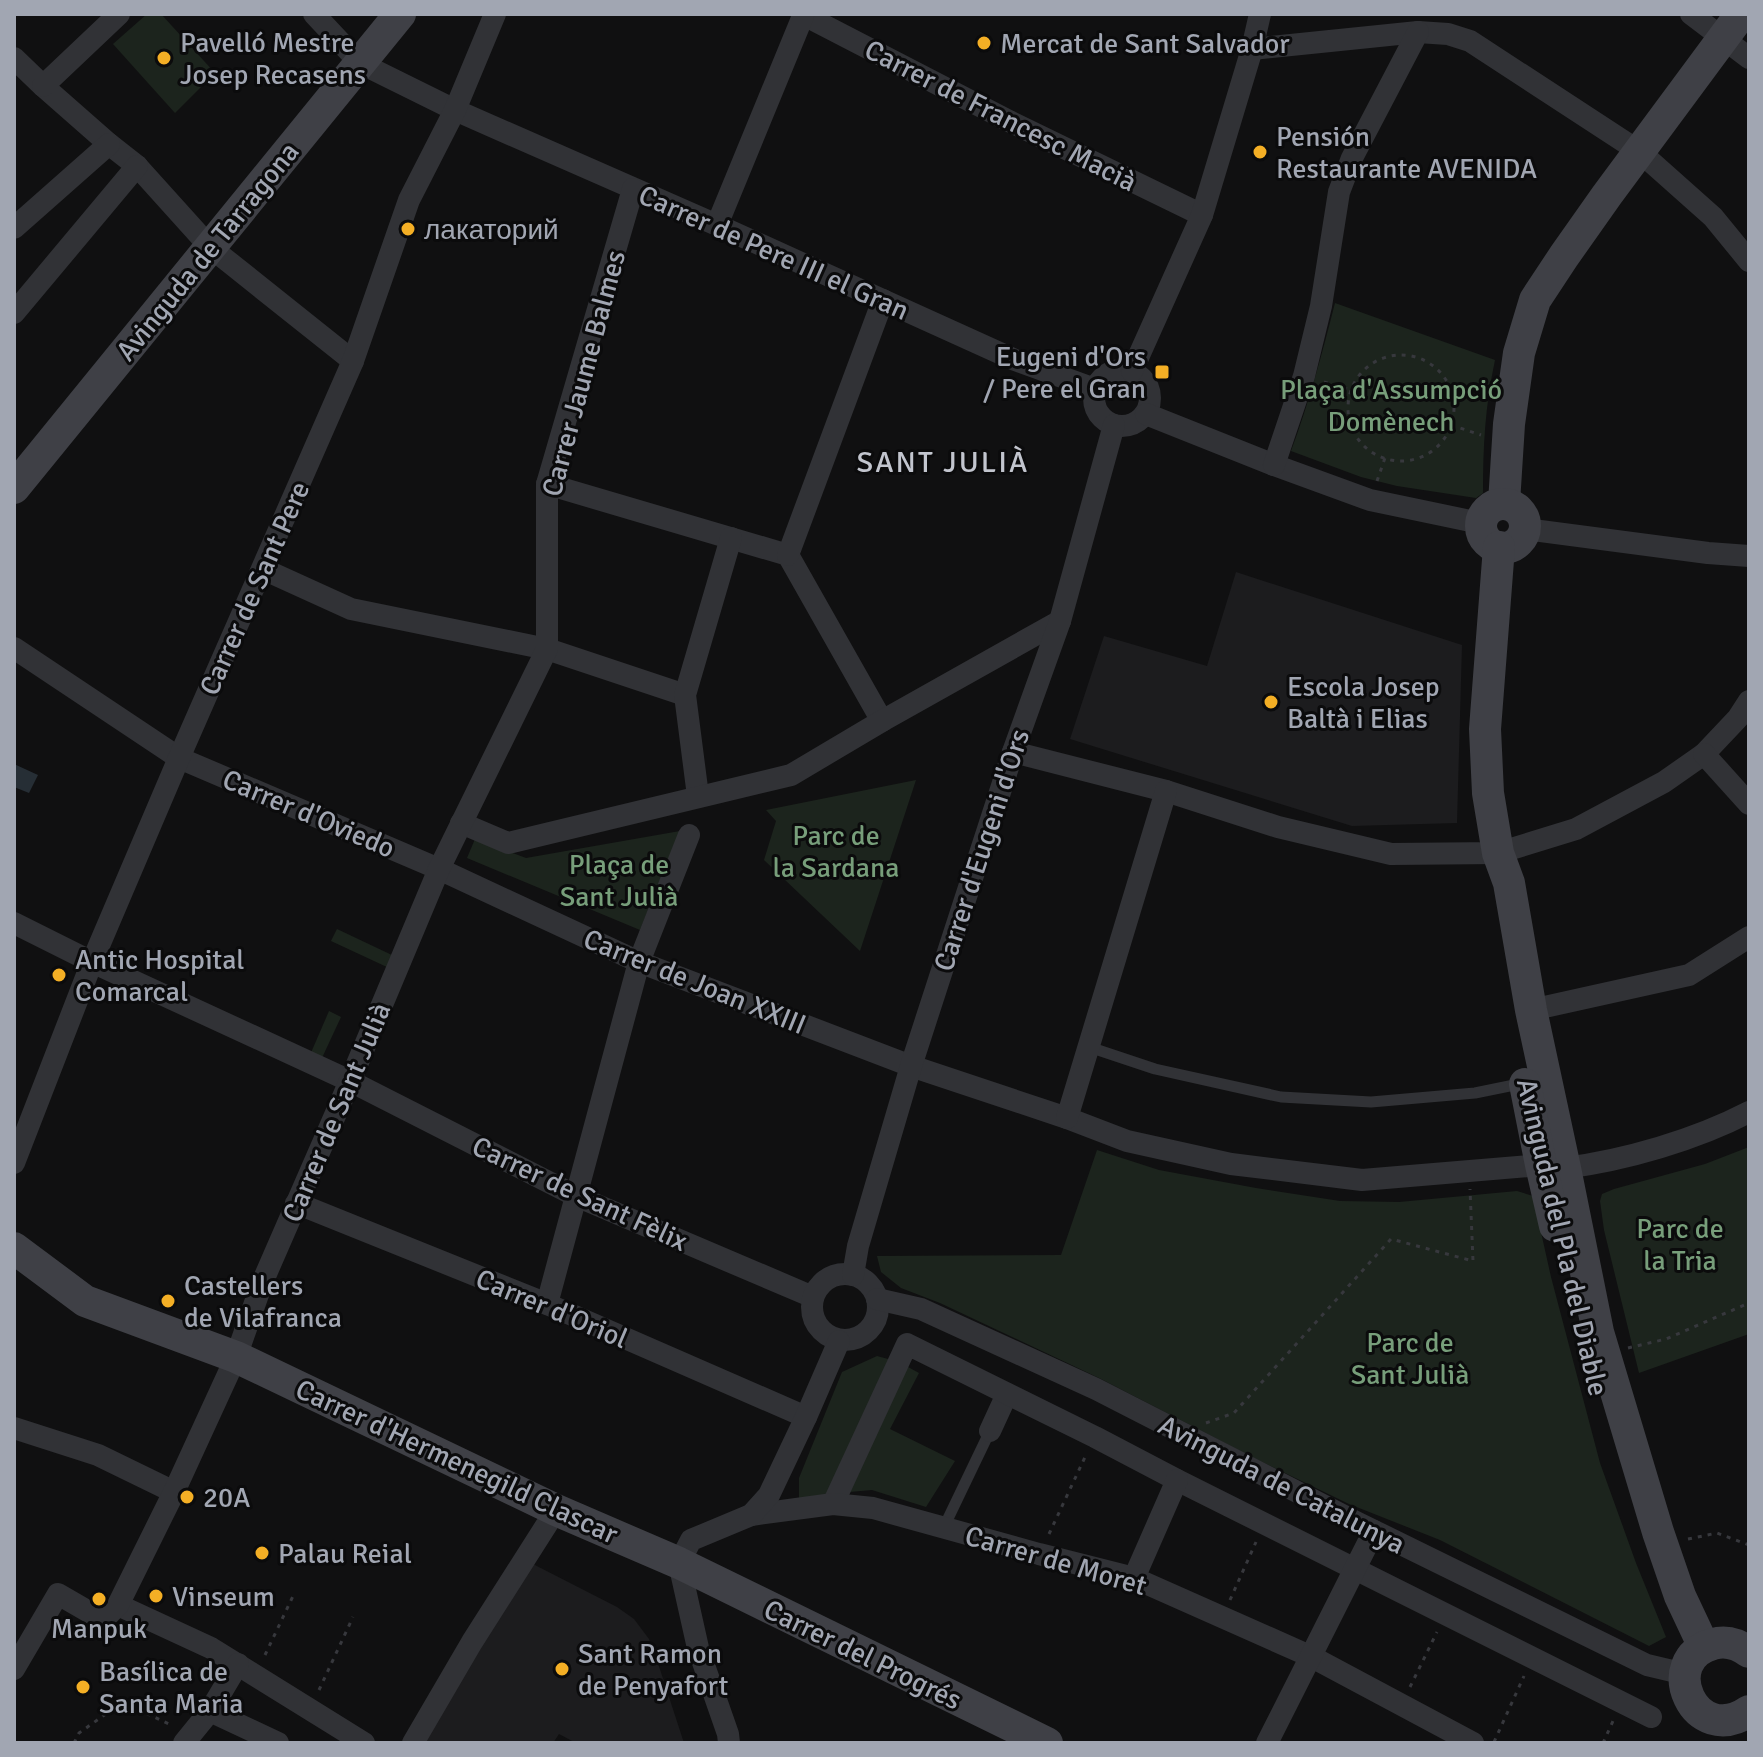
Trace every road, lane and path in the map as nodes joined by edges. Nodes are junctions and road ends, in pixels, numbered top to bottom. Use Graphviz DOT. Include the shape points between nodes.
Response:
graph roads {
  1 [pos="119,14"];
  2 [pos="314,14"];
  3 [pos="400,14"];
  4 [pos="495,14"];
  5 [pos="1260,14"];
  6 [pos="1691,14"];
  7 [pos="803,15"];
  8 [pos="1732,26"];
  9 [pos="1406,27"];
  10 [pos="1252,49"];
  11 [pos="14,58"];
  12 [pos="1749,58"];
  13 [pos="360,63"];
  14 [pos="43,86"];
  15 [pos="455,110"];
  16 [pos="109,144"];
  17 [pos="1640,152"];
  18 [pos="137,166"];
  19 [pos="633,189"];
  20 [pos="1202,215"];
  21 [pos="717,225"];
  22 [pos="14,228"];
  23 [pos="210,247"];
  24 [pos="1749,261"];
  25 [pos="883,300"];
  26 [pos="14,313"];
  27 [pos="353,361"];
  28 [pos="1132,371"];
  29 [pos="1315,379"];
  30 [pos="1095,389"];
  31 [pos="1351,390"];
  32 [pos="1146,414"];
  33 [pos="1114,425"];
  34 [pos="1451,425"];
  35 [pos="1483,435"];
  36 [pos="1385,458"];
  37 [pos="1274,465"];
  38 [pos="1377,481"];
  39 [pos="547,484"];
  40 [pos="14,488"];
  41 [pos="1494,524"];
  42 [pos="1525,529"];
  43 [pos="731,538"];
  44 [pos="788,555"];
  45 [pos="1749,556"];
  46 [pos="263,569"];
  47 [pos="1060,621"];
  48 [pos="14,648"];
  49 [pos="547,649"];
  50 [pos="685,695"];
  51 [pos="1749,701"];
  52 [pos="882,721"];
  53 [pos="1013,752"];
  54 [pos="1704,754"];
  55 [pos="179,758"];
  56 [pos="1166,791"];
  57 [pos="698,796"];
  58 [pos="1749,804"];
  59 [pos="461,823"];
  60 [pos="689,835"];
  61 [pos="1498,853"];
  62 [pos="439,869"];
  63 [pos="14,923"];
  64 [pos="1749,937"];
  65 [pos="92,962"];
  66 [pos="639,962"];
  67 [pos="1531,1010"];
  68 [pos="1089,1047"];
  69 [pos="911,1066"];
  70 [pos="350,1081"];
  71 [pos="1525,1083"];
  72 [pos="1749,1112"];
  73 [pos="1067,1118"];
  74 [pos="14,1163"];
  75 [pos="1553,1166"];
  76 [pos="1470,1171"];
  77 [pos="576,1196"];
  78 [pos="296,1203"];
  79 [pos="14,1248"];
  80 [pos="853,1275"];
  81 [pos="813,1297"];
  82 [pos="877,1299"];
  83 [pos="1749,1303"];
  84 [pos="547,1304"];
  85 [pos="839,1341"];
  86 [pos="1621,1349"];
  87 [pos="236,1357"];
  88 [pos="1007,1394"];
  89 [pos="806,1417"];
  90 [pos="14,1428"];
  91 [pos="990,1431"];
  92 [pos="1180,1432"];
  93 [pos="1095,1437"];
  94 [pos="1177,1480"];
  95 [pos="174,1492"];
  96 [pos="833,1504"];
  97 [pos="556,1510"];
  98 [pos="751,1515"];
  99 [pos="1264,1524"];
  100 [pos="944,1527"];
  101 [pos="1374,1531"];
  102 [pos="1680,1541"];
  103 [pos="1749,1545"];
  104 [pos="1039,1554"];
  105 [pos="679,1563"];
  106 [pos="1355,1569"];
  107 [pos="1134,1578"];
  108 [pos="294,1594"];
  109 [pos="118,1605"];
  110 [pos="1445,1614"];
  111 [pos="353,1617"];
  112 [pos="1222,1617"];
  113 [pos="1749,1652"];
  114 [pos="1312,1657"];
  115 [pos="16,1658"];
  116 [pos="1533,1658"];
  117 [pos="1694,1660"];
  118 [pos="247,1670"];
  119 [pos="1622,1703"];
  120 [pos="1401,1705"];
  121 [pos="310,1709"];
  122 [pos="210,1711"];
  123 [pos="1651,1717"];
  124 [pos="1746,1723"];
  125 [pos="188,1738"];
  126 [pos="74,1743"];
  127 [pos="278,1743"];
  128 [pos="364,1743"];
  129 [pos="413,1743"];
  130 [pos="729,1743"];
  131 [pos="1047,1743"];
  132 [pos="1267,1743"];
  133 [pos="1473,1743"];
  134 [pos="1493,1743"];
  135 [pos="1603,1743"];
  1 -- 14 [label="street"];
  2 -- 13 [label="street"];
  3 -- 13 [label="street, Avinguda de Tarragona"];
  4 -- 15 [label="street, Carrer de Sant Pere"];
  5 -- 10 [label="street"];
  6 -- 8 [label="street"];
  7 -- 20 [label="street, Carrer de Francesc Macià"];
  7 -- 21 [label="street"];
  8 -- 12 [label="street"];
  8 -- 17 [label="street, Avinguda del Pla del Diable"];
  9 -- 10 [label="street"];
  9 -- 17 [label="street" via="1470,41"];
  9 -- 37 [label="street" via="1339,192 1321,306"];
  10 -- 20 [label="street"];
  11 -- 14 [label="street"];
  13 -- 15 [label="street, Carrer de Pere III el Gran"];
  13 -- 23 [label="street, Avinguda de Tarragona"];
  14 -- 16 [label="street"];
  15 -- 19 [label="street, Carrer de Pere III el Gran"];
  15 -- 27 [label="street, Carrer de Sant Pere" via="409,200"];
  16 -- 18 [label="street"];
  16 -- 22 [label="street"];
  17 -- 24 [label="street" via="1713,217"];
  17 -- 41 [label="street, Avinguda del Pla del Diable" via="1535,300 1519,353"];
  18 -- 23 [label="street"];
  18 -- 26 [label="street"];
  19 -- 21 [label="street, Carrer de Pere III el Gran"];
  19 -- 39 [label="street, Carrer Jaume Balmes"];
  20 -- 28 [label="street"];
  21 -- 25 [label="street, Carrer de Pere III el Gran"];
  23 -- 27 [label="street"];
  23 -- 40 [label="street, Avinguda de Tarragona"];
  25 -- 30 [label="street, Carrer de Pere III el Gran" via="1015,360"];
  25 -- 44 [label="street"];
  27 -- 46 [label="street, Carrer de Sant Pere"];
  28 -- 30 [label="street" via="1109,372"];
  28 -- 32 [label="street" via="1150,391"];
  29 -- 31 [label="path"];
  30 -- 33 [label="street" via="1096,410"];
  31 -- 34 [label="path" via="1372,363 1397,355 1419,358 1445,378 1454,403"];
  31 -- 36 [label="path" via="1349,416 1356,435"];
  32 -- 33 [label="street" via="1123,427"];
  32 -- 37 [label="street"];
  33 -- 47 [label="street, Carrer d'Eugeni d'Ors"];
  34 -- 35 [label="path"];
  34 -- 36 [label="path" via="1443,440 1420,457"];
  36 -- 38 [label="path"];
  37 -- 41 [label="street" via="1370,500"];
  39 -- 43 [label="street"];
  39 -- 49 [label="street, Carrer Jaume Balmes"];
  41 -- 42 [label="street" via="1511,547"];
  41 -- 61 [label="street, Avinguda del Pla del Diable" via="1485,729"];
  42 -- 45 [label="street"];
  43 -- 44 [label="street"];
  43 -- 50 [label="street"];
  44 -- 52 [label="street"];
  46 -- 49 [label="street" via="351,609"];
  46 -- 55 [label="street, Carrer de Sant Pere"];
  47 -- 52 [label="street"];
  47 -- 53 [label="street, Carrer d'Eugeni d'Ors"];
  48 -- 55 [label="street, Carrer d'Oviedo"];
  49 -- 50 [label="street"];
  49 -- 59 [label="street, Carrer Jaume Balmes"];
  50 -- 57 [label="street"];
  51 -- 54 [label="street"];
  52 -- 57 [label="street" via="791,775"];
  53 -- 56 [label="street"];
  53 -- 69 [label="street, Carrer d'Eugeni d'Ors"];
  54 -- 58 [label="street"];
  54 -- 61 [label="street" via="1576,829"];
  55 -- 62 [label="street, Carrer d'Oviedo"];
  55 -- 65 [label="street, Carrer de Sant Pere"];
  56 -- 61 [label="street" via="1278,827 1391,854"];
  56 -- 68 [label="street"];
  57 -- 59 [label="street" via="508,843"];
  59 -- 62 [label="street, Carrer Jaume Balmes"];
  60 -- 66 [label="street"];
  61 -- 67 [label="street, Avinguda del Pla del Diable" via="1509,883"];
  61 -- 71 [label="street, Avinguda del Pla del Diable" via="1489,885"];
  62 -- 66 [label="street, Carrer de Joan XXIII"];
  62 -- 70 [label="street, Carrer de Sant Julià"];
  63 -- 65 [label="street, Carrer de Sant Fèlix"];
  64 -- 67 [label="street" via="1689,975"];
  65 -- 70 [label="street, Carrer de Sant Fèlix"];
  65 -- 74 [label="street, Carrer de Sant Pere"];
  66 -- 69 [label="street, Carrer de Joan XXIII"];
  66 -- 77 [label="street"];
  67 -- 75 [label="street, Avinguda del Pla del Diable"];
  68 -- 71 [label="lane" via="1155,1069 1281,1097 1371,1102"];
  68 -- 73 [label="street"];
  69 -- 73 [label="street, Carrer de Joan XXIII"];
  69 -- 80 [label="street, Carrer d'Eugeni d'Ors"];
  70 -- 77 [label="street, Carrer de Sant Fèlix"];
  70 -- 78 [label="street, Carrer de Sant Julià"];
  71 -- 75 [label="street, Avinguda del Pla del Diable"];
  72 -- 75 [label="street, Carrer de Joan XXIII" via="1655,1148 1592,1164"];
  73 -- 76 [label="street, Carrer de Joan XXIII" via="1127,1141 1231,1164 1362,1180"];
  75 -- 76 [label="street, Carrer de Joan XXIII"];
  75 -- 117 [label="street, Avinguda del Pla del Diable" via="1680,1596"];
  76 -- 92 [label="path" via="1473,1261 1391,1239 1234,1413"];
  77 -- 81 [label="street, Carrer de Sant Fèlix"];
  77 -- 84 [label="street"];
  78 -- 84 [label="street, Carrer d'Oriol"];
  78 -- 87 [label="street, Carrer de Sant Julià"];
  79 -- 87 [label="street, Carrer d'Hermenegild Clascar" via="85,1301"];
  80 -- 81 [label="street" via="824,1281"];
  80 -- 82 [label="street" via="872,1288"];
  81 -- 85 [label="street" via="813,1320 819,1330"];
  82 -- 85 [label="street" via="878,1314 871,1328 859,1338"];
  82 -- 92 [label="street, Avinguda de Catalunya" via="921,1309"];
  83 -- 86 [label="path" via="1666,1339"];
  84 -- 89 [label="street, Carrer d'Oriol"];
  85 -- 89 [label="street"];
  87 -- 95 [label="street, Carrer de Sant Julià"];
  87 -- 97 [label="street, Carrer d'Hermenegild Clascar"];
  88 -- 91 [label="street"];
  88 -- 93 [label="street"];
  88 -- 96 [label="street" via="907,1344"];
  89 -- 98 [label="street" via="769,1495"];
  90 -- 95 [label="street" via="98,1455"];
  91 -- 100 [label="lane"];
  92 -- 101 [label="street, Avinguda de Catalunya"];
  93 -- 94 [label="street"];
  93 -- 104 [label="path"];
  94 -- 99 [label="street"];
  94 -- 107 [label="street"];
  95 -- 109 [label="street, Carrer de Sant Julià"];
  96 -- 98 [label="street, Carrer de Moret"];
  96 -- 100 [label="street, Carrer de Moret" via="873,1508"];
  97 -- 105 [label="street, Carrer d'Hermenegild Clascar"];
  97 -- 129 [label="street"];
  98 -- 105 [label="street, Carrer de Moret" via="691,1540"];
  99 -- 106 [label="street"];
  99 -- 112 [label="path"];
  100 -- 104 [label="street, Carrer de Moret"];
  101 -- 106 [label="street"];
  101 -- 117 [label="street, Avinguda de Catalunya" via="1647,1665"];
  102 -- 103 [label="path" via="1717,1533"];
  104 -- 107 [label="street, Carrer de Moret"];
  105 -- 130 [label="street" via="698,1648"];
  105 -- 131 [label="street, Carrer del Progrés"];
  106 -- 110 [label="street"];
  106 -- 114 [label="street"];
  107 -- 112 [label="street, Carrer de Moret"];
  108 -- 118 [label="path"];
  109 -- 115 [label="street" via="103,1620 58,1594"];
  109 -- 118 [label="street"];
  110 -- 116 [label="street"];
  110 -- 120 [label="path"];
  111 -- 121 [label="path"];
  112 -- 114 [label="street, Carrer de Moret"];
  113 -- 117 [label="street" via="1729,1642 1716,1643"];
  114 -- 120 [label="street, Carrer de Moret"];
  114 -- 132 [label="street"];
  116 -- 119 [label="street"];
  116 -- 134 [label="path"];
  117 -- 124 [label="street, Avinguda del Pla del Diable" via="1684,1686 1695,1708 1716,1720"];
  118 -- 121 [label="street"];
  118 -- 122 [label="street"];
  119 -- 123 [label="street"];
  119 -- 135 [label="path"];
  120 -- 133 [label="street, Carrer de Moret"];
  121 -- 128 [label="street"];
  122 -- 125 [label="street"];
  122 -- 127 [label="street"];
  125 -- 126 [label="path" via="120,1704 79,1733"];
}
